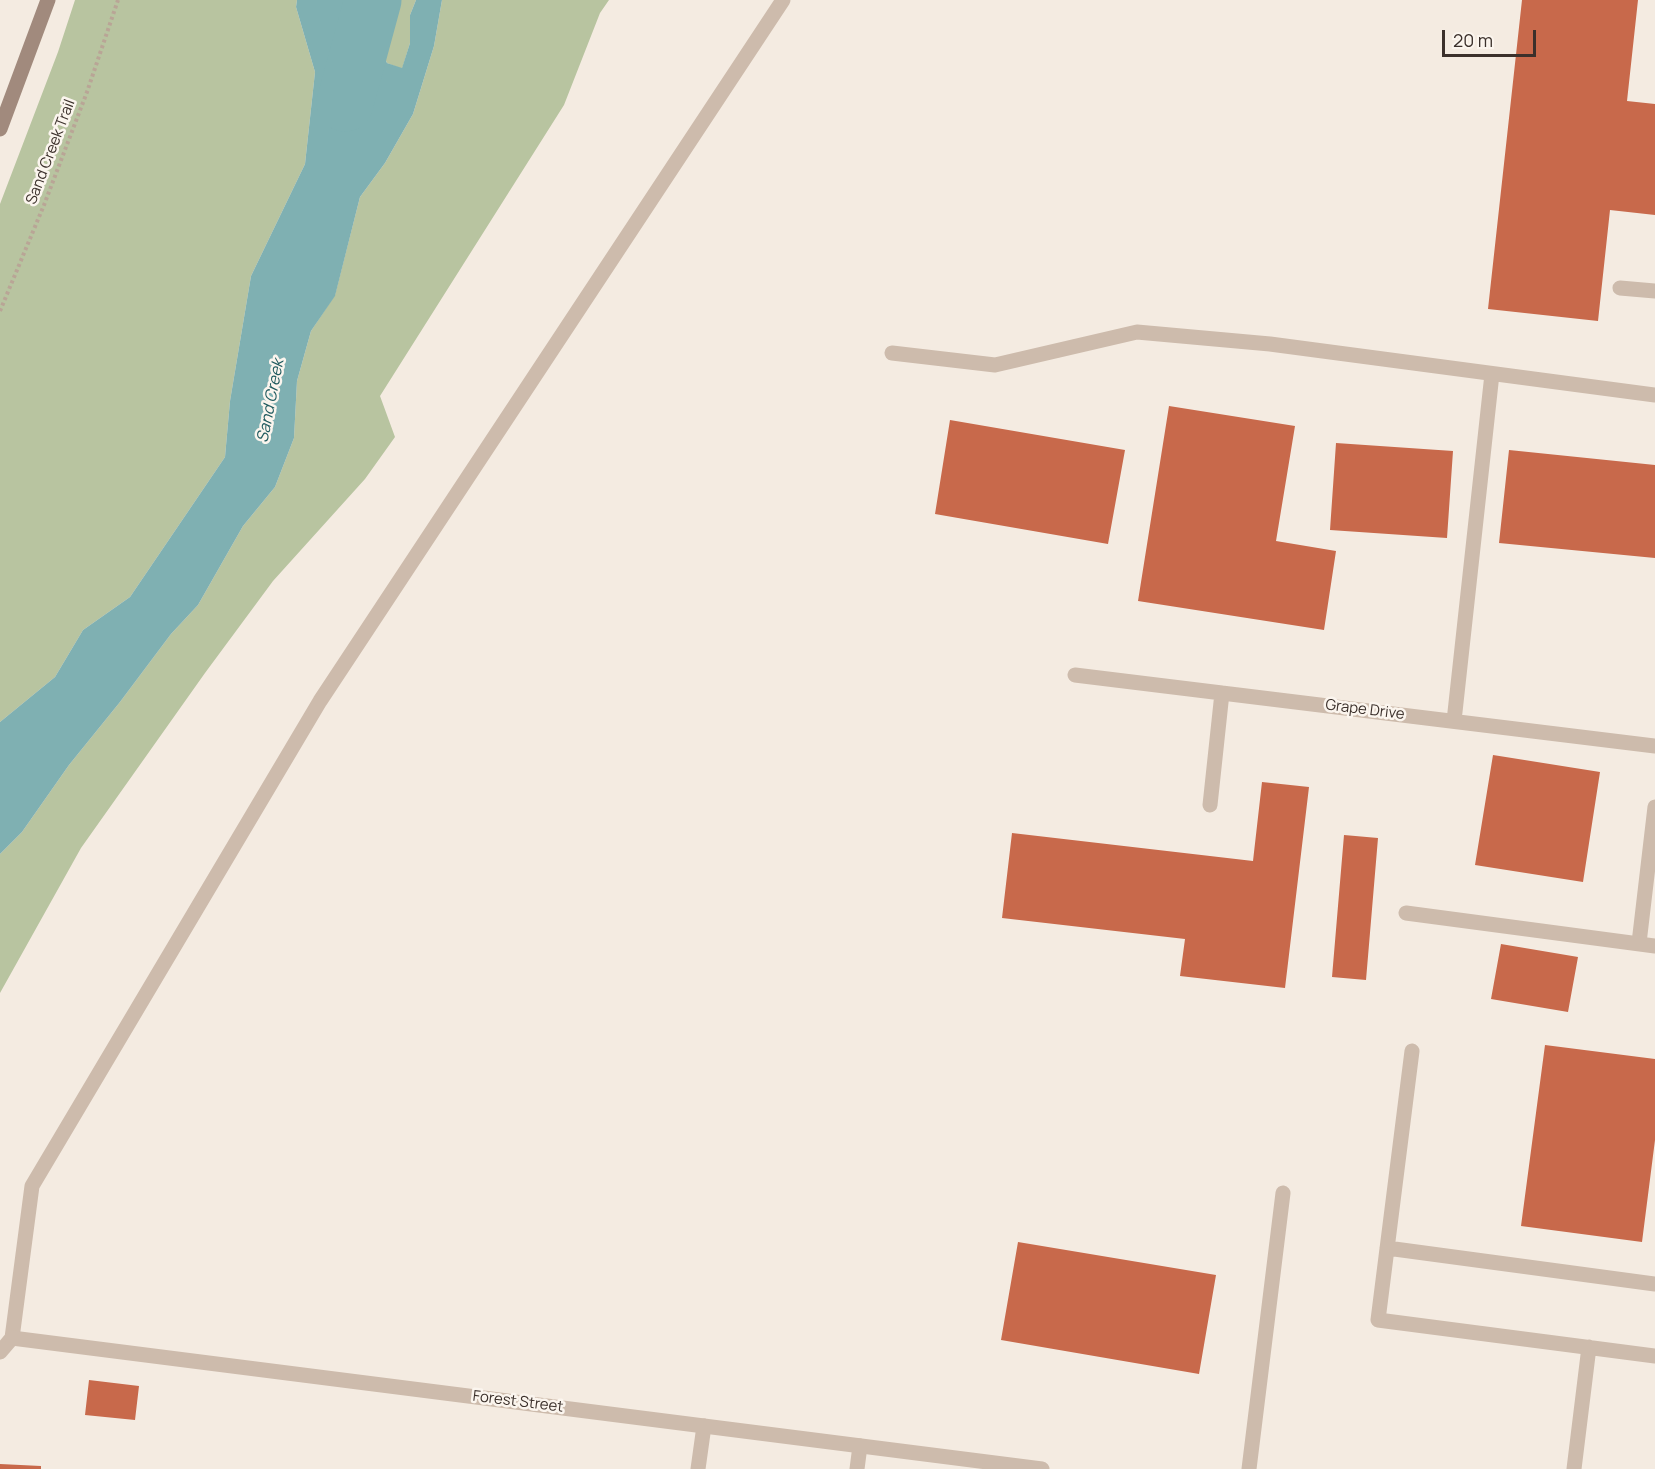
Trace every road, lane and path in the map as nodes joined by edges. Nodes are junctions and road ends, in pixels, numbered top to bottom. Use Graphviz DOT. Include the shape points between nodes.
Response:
graph roads {
  1 [pos="48,0"];
  2 [pos="118,0"];
  3 [pos="783,0"];
  4 [pos="0,129"];
  5 [pos="1620,288"];
  6 [pos="1655,291"];
  7 [pos="0,311"];
  8 [pos="892,353"];
  9 [pos="1492,374"];
  10 [pos="1655,395"];
  11 [pos="1076,675"];
  12 [pos="1222,693"];
  13 [pos="1454,721"];
  14 [pos="1655,746"];
  15 [pos="1210,805"];
  16 [pos="1655,807"];
  17 [pos="1406,913"];
  18 [pos="1639,943"];
  19 [pos="1655,946"];
  20 [pos="1412,1051"];
  21 [pos="1282,1193"];
  22 [pos="1387,1248"];
  23 [pos="1655,1284"];
  24 [pos="12,1338"];
  25 [pos="1589,1347"];
  26 [pos="0,1352"];
  27 [pos="1655,1356"];
  28 [pos="704,1426"];
  29 [pos="860,1446"];
  30 [pos="698,1469"];
  31 [pos="856,1469"];
  32 [pos="1042,1469"];
  33 [pos="1249,1469"];
  34 [pos="1574,1469"];
  1 -- 4 [label="main road"];
  2 -- 7 [label="path, Sand Creek Trail" via="44,206"];
  3 -- 24 [label="street" via="320,701 32,1186"];
  5 -- 6 [label="street"];
  8 -- 9 [label="street" via="996,365 1137,332 1270,344"];
  9 -- 10 [label="street"];
  9 -- 13 [label="street"];
  11 -- 12 [label="street, Grape Drive"];
  12 -- 13 [label="street, Grape Drive"];
  12 -- 15 [label="street"];
  13 -- 14 [label="street, Grape Drive"];
  16 -- 18 [label="street"];
  17 -- 18 [label="street"];
  18 -- 19 [label="street"];
  20 -- 22 [label="street"];
  21 -- 33 [label="street"];
  22 -- 23 [label="street"];
  22 -- 25 [label="street" via="1378,1320"];
  24 -- 26 [label="street"];
  24 -- 28 [label="street, Forest Street"];
  25 -- 27 [label="street"];
  25 -- 34 [label="street"];
  28 -- 29 [label="street, Forest Street"];
  28 -- 30 [label="street"];
  29 -- 31 [label="street"];
  29 -- 32 [label="street, Forest Street"];
}
